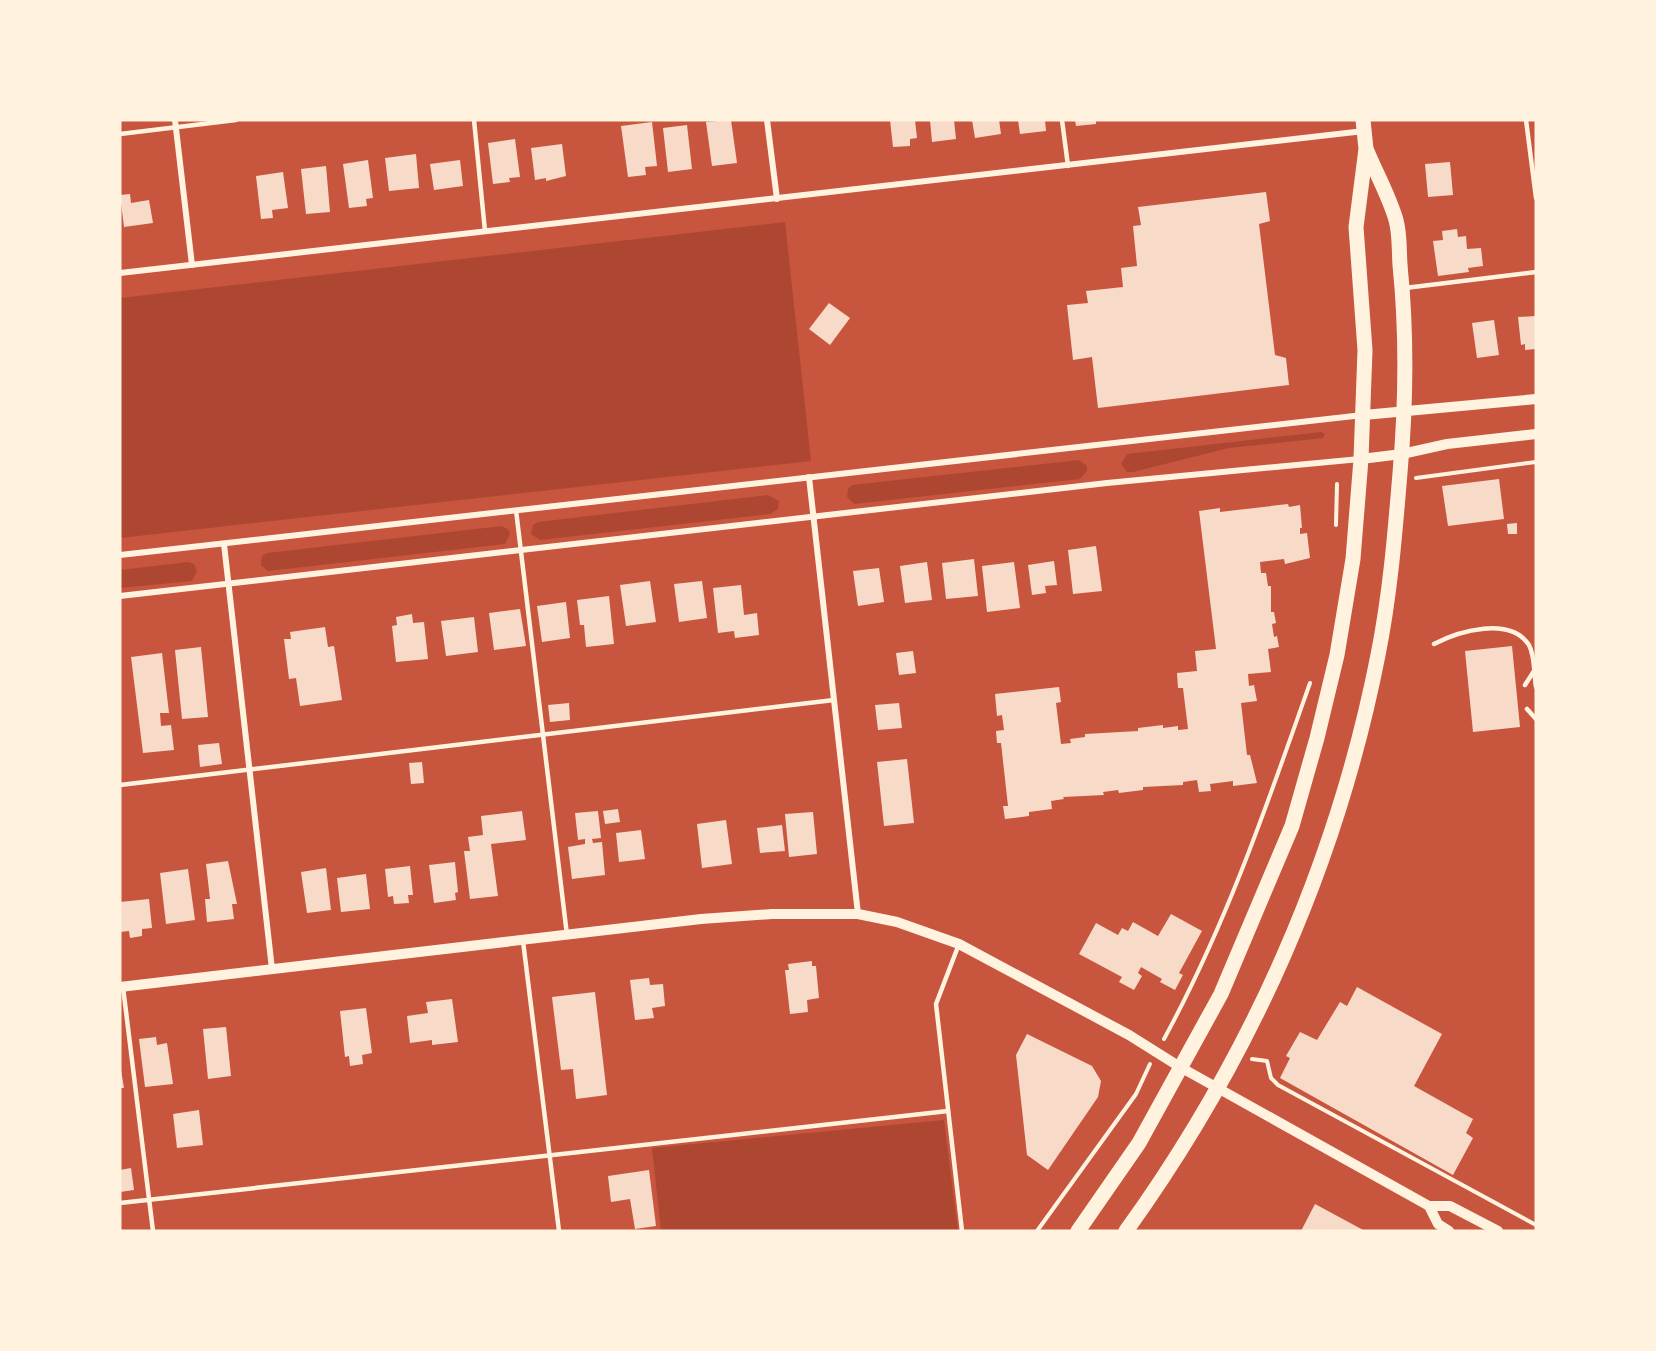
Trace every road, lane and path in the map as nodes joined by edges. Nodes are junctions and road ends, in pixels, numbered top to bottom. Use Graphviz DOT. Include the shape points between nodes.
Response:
graph roads {
  1 [pos="236,120"];
  2 [pos="474,120"];
  3 [pos="767,120"];
  4 [pos="1062,120"];
  5 [pos="1526,120"];
  6 [pos="176,124"];
  7 [pos="1364,126"];
  8 [pos="120,134"];
  9 [pos="1366,149"];
  10 [pos="1068,166"];
  11 [pos="1536,198"];
  12 [pos="777,199"];
  13 [pos="484,231"];
  14 [pos="192,265"];
  15 [pos="1536,272"];
  16 [pos="120,273"];
  17 [pos="1402,288"];
  18 [pos="1536,399"];
  19 [pos="1404,410"];
  20 [pos="1364,415"];
  21 [pos="1536,434"];
  22 [pos="1402,454"];
  23 [pos="1361,459"];
  24 [pos="1536,462"];
  25 [pos="1426,476"];
  26 [pos="810,477"];
  27 [pos="1337,484"];
  28 [pos="516,510"];
  29 [pos="814,516"];
  30 [pos="1336,529"];
  31 [pos="224,544"];
  32 [pos="521,550"];
  33 [pos="120,555"];
  34 [pos="229,583"];
  35 [pos="120,596"];
  36 [pos="1434,644"];
  37 [pos="1535,672"];
  38 [pos="1313,674"];
  39 [pos="1525,685"];
  40 [pos="1536,687"];
  41 [pos="834,700"];
  42 [pos="1527,709"];
  43 [pos="1536,719"];
  44 [pos="542,733"];
  45 [pos="249,770"];
  46 [pos="120,785"];
  47 [pos="858,914"];
  48 [pos="567,935"];
  49 [pos="523,940"];
  50 [pos="959,944"];
  51 [pos="272,969"];
  52 [pos="121,987"];
  53 [pos="1170,1029"];
  54 [pos="1255,1061"];
  55 [pos="1180,1067"];
  56 [pos="1144,1075"];
  57 [pos="1219,1089"];
  58 [pos="948,1111"];
  59 [pos="550,1155"];
  60 [pos="149,1200"];
  61 [pos="120,1203"];
  62 [pos="1429,1206"];
  63 [pos="1536,1225"];
  64 [pos="153,1231"];
  65 [pos="559,1231"];
  66 [pos="962,1231"];
  67 [pos="1037,1231"];
  68 [pos="1078,1231"];
  69 [pos="1126,1231"];
  70 [pos="1449,1231"];
  71 [pos="1498,1231"];
  1 -- 6 [label="lane"];
  2 -- 13 [label="lane"];
  3 -- 12 [label="street"];
  4 -- 10 [label="lane"];
  5 -- 11 [label="lane"];
  6 -- 8 [label="lane"];
  6 -- 14 [label="street"];
  7 -- 9 [label="main road"];
  7 -- 10 [label="street"];
  9 -- 17 [label="main road" via="1396,221"];
  9 -- 20 [label="main road" via="1356,227 1363,293"];
  10 -- 12 [label="street"];
  12 -- 13 [label="street"];
  13 -- 14 [label="street"];
  14 -- 16 [label="street"];
  15 -- 17 [label="lane"];
  17 -- 19 [label="main road"];
  18 -- 19 [label="street"];
  19 -- 20 [label="street"];
  19 -- 22 [label="main road"];
  20 -- 23 [label="main road"];
  20 -- 26 [label="street"];
  21 -- 22 [label="street" via="1447,444"];
  22 -- 23 [label="street"];
  22 -- 57 [label="main road" via="1393,559 1378,655 1337,814 1296,933"];
  23 -- 29 [label="street"];
  23 -- 55 [label="main road" via="1353,559 1337,655 1292,826 1221,994"];
  24 -- 25 [label="path"];
  26 -- 28 [label="street"];
  26 -- 29 [label="street"];
  27 -- 30 [label="path"];
  28 -- 31 [label="street"];
  28 -- 32 [label="lane"];
  29 -- 32 [label="street"];
  29 -- 41 [label="street"];
  31 -- 33 [label="street"];
  31 -- 34 [label="street"];
  32 -- 34 [label="street"];
  32 -- 44 [label="lane"];
  34 -- 35 [label="street"];
  34 -- 45 [label="street"];
  36 -- 37 [label="lane" via="1456,633 1504,628 1520,634 1530,648"];
  37 -- 39 [label="lane"];
  37 -- 40 [label="lane"];
  38 -- 53 [label="path" via="1219,930"];
  41 -- 44 [label="lane"];
  41 -- 47 [label="street"];
  42 -- 43 [label="lane"];
  44 -- 45 [label="lane"];
  44 -- 48 [label="lane"];
  45 -- 46 [label="lane"];
  45 -- 51 [label="street"];
  47 -- 48 [label="street" via="748,916"];
  47 -- 50 [label="street" via="897,922"];
  48 -- 49 [label="street"];
  49 -- 51 [label="street"];
  49 -- 59 [label="lane"];
  50 -- 55 [label="street" via="1129,1035"];
  50 -- 58 [label="lane" via="936,1004"];
  51 -- 52 [label="street"];
  52 -- 60 [label="lane"];
  54 -- 63 [label="path" via="1267,1061 1271,1078 1278,1085"];
  55 -- 57 [label="street"];
  55 -- 68 [label="main road" via="1140,1143"];
  56 -- 67 [label="path" via="1136,1094"];
  57 -- 62 [label="street"];
  57 -- 69 [label="main road" via="1168,1173"];
  58 -- 59 [label="lane"];
  58 -- 66 [label="lane"];
  59 -- 60 [label="lane"];
  59 -- 65 [label="lane"];
  60 -- 61 [label="lane"];
  60 -- 64 [label="lane"];
  62 -- 70 [label="street" via="1438,1224"];
  62 -- 71 [label="street" via="1450,1206"];
}
